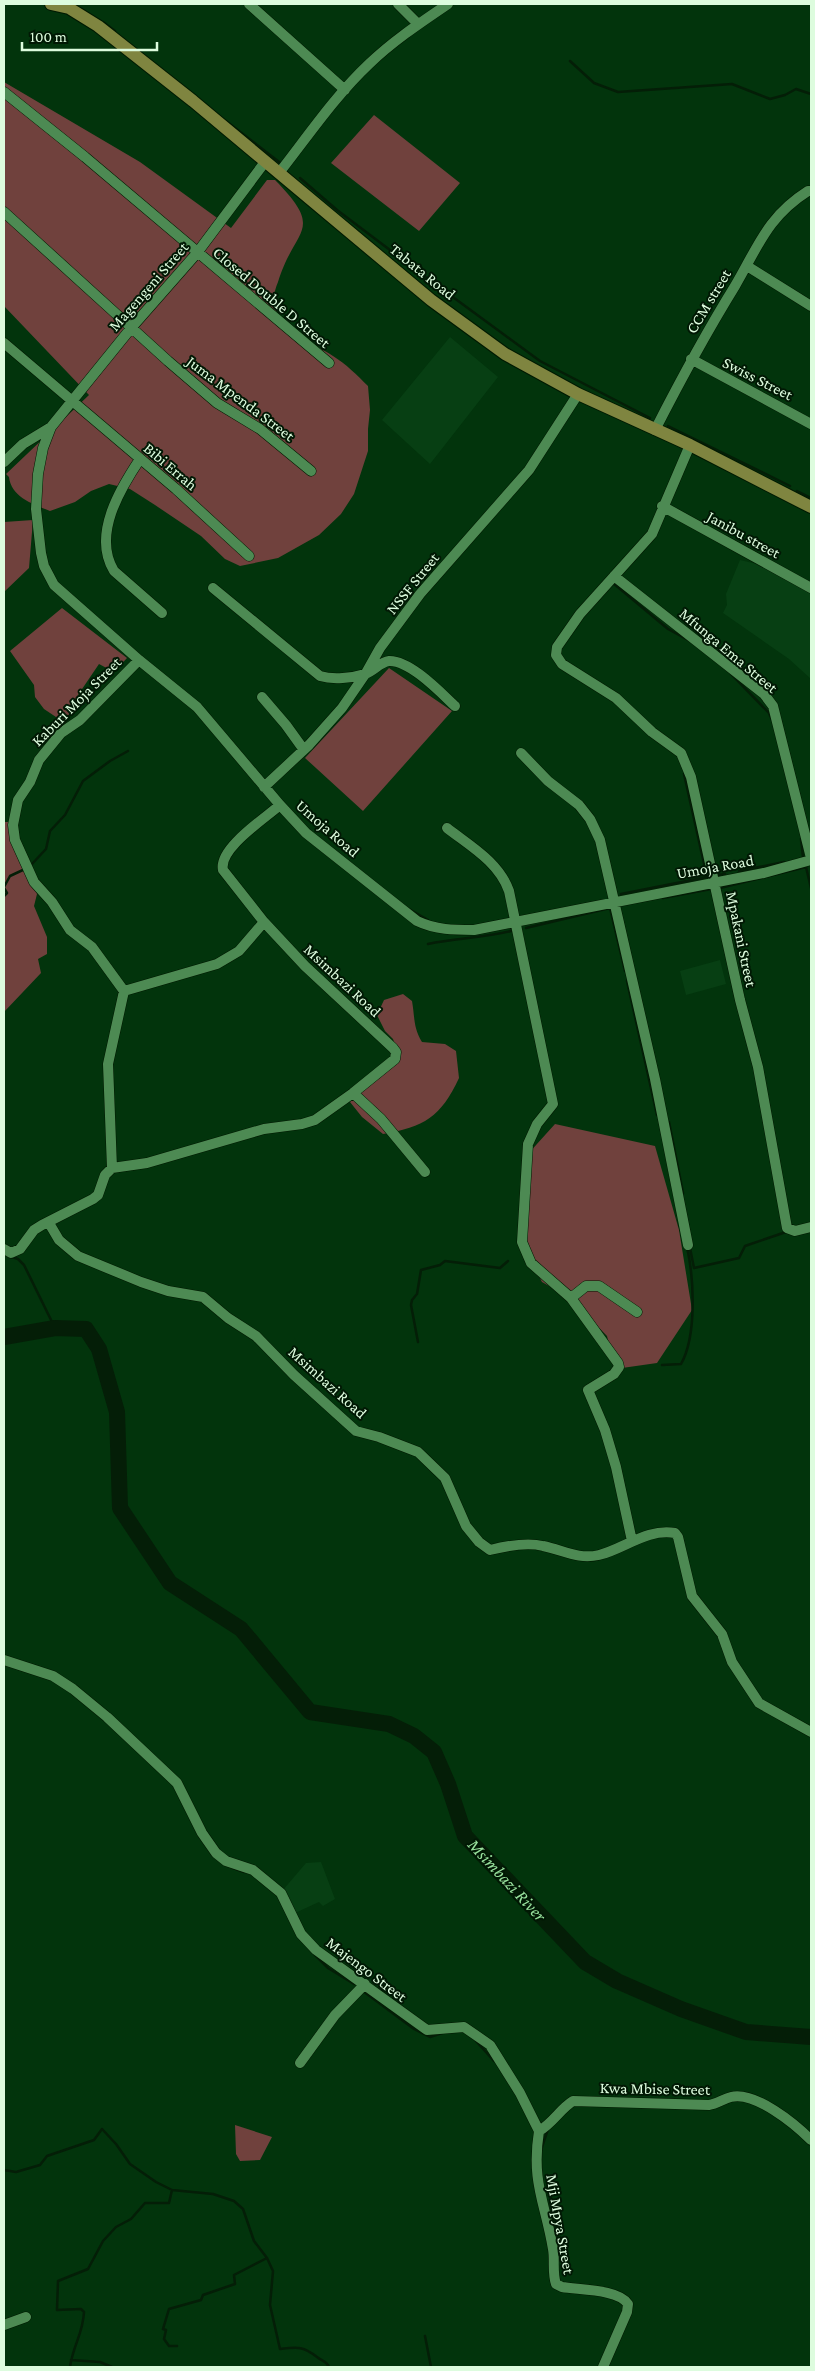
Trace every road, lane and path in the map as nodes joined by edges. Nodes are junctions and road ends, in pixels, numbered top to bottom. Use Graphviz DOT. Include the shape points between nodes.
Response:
graph roads {
  1 [pos="52,4"];
  2 [pos="249,4"];
  3 [pos="398,4"];
  4 [pos="448,4"];
  5 [pos="418,24"];
  6 [pos="345,90"];
  7 [pos="4,92"];
  8 [pos="265,162"];
  9 [pos="279,173"];
  10 [pos="811,191"];
  11 [pos="4,212"];
  12 [pos="197,253"];
  13 [pos="747,266"];
  14 [pos="811,306"];
  15 [pos="132,327"];
  16 [pos="4,344"];
  17 [pos="691,359"];
  18 [pos="329,363"];
  19 [pos="578,394"];
  20 [pos="70,401"];
  21 [pos="811,424"];
  22 [pos="51,427"];
  23 [pos="655,430"];
  24 [pos="690,445"];
  25 [pos="140,459"];
  26 [pos="4,462"];
  27 [pos="311,471"];
  28 [pos="662,506"];
  29 [pos="811,507"];
  30 [pos="250,556"];
  31 [pos="614,576"];
  32 [pos="213,588"];
  33 [pos="811,588"];
  34 [pos="162,613"];
  35 [pos="139,660"];
  36 [pos="366,673"];
  37 [pos="262,697"];
  38 [pos="455,706"];
  39 [pos="304,750"];
  40 [pos="521,753"];
  41 [pos="264,787"];
  42 [pos="280,805"];
  43 [pos="447,828"];
  44 [pos="811,859"];
  45 [pos="714,882"];
  46 [pos="614,901"];
  47 [pos="264,922"];
  48 [pos="516,923"];
  49 [pos="124,991"];
  50 [pos="353,1093"];
  51 [pos="112,1168"];
  52 [pos="424,1172"];
  53 [pos="49,1223"];
  54 [pos="811,1228"];
  55 [pos="688,1245"];
  56 [pos="4,1250"];
  57 [pos="571,1298"];
  58 [pos="637,1312"];
  59 [pos="632,1541"];
  60 [pos="4,1660"];
  61 [pos="811,1732"];
  62 [pos="365,1984"];
  63 [pos="300,2064"];
  64 [pos="539,2131"];
  65 [pos="811,2140"];
  66 [pos="26,2317"];
  67 [pos="4,2325"];
  68 [pos="603,2367"];
  1 -- 8 [label="main road, Tabata Road" via="69,8 98,26"];
  2 -- 6 [label="street"];
  3 -- 5 [label="street"];
  4 -- 5 [label="street"];
  5 -- 6 [label="street" via="368,65"];
  6 -- 9 [label="street"];
  7 -- 12 [label="street, Closed Double D Street"];
  8 -- 9 [label="main road, Tabata Road"];
  8 -- 12 [label="street, Magengeni Street"];
  9 -- 19 [label="main road, Tabata Road" via="430,300 505,354"];
  10 -- 13 [label="street, CCM street" via="783,208 765,230"];
  11 -- 15 [label="street, Juma Mpenda Street"];
  12 -- 15 [label="street, Magengeni Street"];
  12 -- 18 [label="street, Closed Double D Street"];
  13 -- 14 [label="street"];
  13 -- 17 [label="street, CCM street"];
  15 -- 20 [label="street, Magengeni Street"];
  15 -- 27 [label="street, Juma Mpenda Street" via="218,403 260,430"];
  16 -- 20 [label="street, Bibi Errah"];
  17 -- 21 [label="street, Swiss Street"];
  17 -- 23 [label="street, CCM street"];
  19 -- 23 [label="main road, Tabata Road"];
  19 -- 36 [label="street, NSSF Street" via="529,470 420,594 380,648"];
  20 -- 22 [label="street, Magengeni Street"];
  20 -- 25 [label="street, Bibi Errah"];
  22 -- 26 [label="street" via="23,444"];
  22 -- 35 [label="street, Umoja Road" via="43,448 38,482 37,531 44,566 49,578 72,603"];
  23 -- 24 [label="main road, Tabata Road"];
  24 -- 28 [label="street"];
  24 -- 29 [label="main road, Tabata Road"];
  25 -- 30 [label="street, Bibi Errah"];
  25 -- 34 [label="street" via="111,508 108,558 114,572"];
  28 -- 31 [label="street" via="652,534"];
  28 -- 33 [label="street, Janibu street"];
  31 -- 44 [label="street, Mfunga Ema Street" via="764,694 773,706"];
  31 -- 45 [label="street, Mpakani Street" via="580,614 557,647 556,656 562,664 616,698 652,732 684,756"];
  32 -- 36 [label="street" via="320,676 347,677"];
  35 -- 41 [label="street, Umoja Road" via="197,706"];
  35 -- 49 [label="street, Kaburi Moja Street" via="80,720 61,733 39,760 18,800 13,825 15,840 34,882 70,930 92,947"];
  36 -- 38 [label="street" via="390,661 402,664 423,677"];
  36 -- 39 [label="street, NSSF Street" via="342,708"];
  37 -- 39 [label="street"];
  39 -- 41 [label="street, NSSF Street"];
  40 -- 46 [label="street" via="548,781 579,805 590,819 602,848"];
  41 -- 42 [label="street, Umoja Road"];
  42 -- 47 [label="street, Msimbazi Road" via="228,851 222,864 223,870"];
  42 -- 48 [label="street, Umoja Road" via="316,842 417,920 447,930 474,930"];
  43 -- 48 [label="street" via="504,876"];
  44 -- 45 [label="street, Umoja Road" via="764,873"];
  45 -- 46 [label="street, Umoja Road"];
  45 -- 54 [label="street, Mpakani Street" via="758,1067 786,1222 790,1231"];
  46 -- 48 [label="street, Umoja Road"];
  46 -- 55 [label="street" via="655,1079"];
  47 -- 49 [label="street" via="239,951 217,964"];
  47 -- 50 [label="street, Msimbazi Road" via="305,966 396,1052 395,1059"];
  48 -- 57 [label="street" via="553,1104 537,1124 528,1144 522,1242 531,1263"];
  49 -- 51 [label="street" via="108,1064"];
  50 -- 51 [label="street, Msimbazi Road" via="315,1120 264,1129 147,1163"];
  50 -- 52 [label="street" via="381,1119"];
  51 -- 53 [label="street" via="105,1174 98,1195"];
  53 -- 56 [label="street" via="34,1230 20,1249 11,1253"];
  53 -- 59 [label="street, Msimbazi Road" via="59,1240 78,1256 140,1282 203,1297 256,1336 356,1430 418,1452 445,1478 466,1526 490,1550 542,1545 575,1556 586,1556 599,1555"];
  57 -- 58 [label="street" via="586,1286 599,1286"];
  57 -- 59 [label="street" via="619,1367 614,1374 588,1390 610,1448"];
  59 -- 61 [label="street, Msimbazi Road" via="658,1534 677,1534 692,1596 722,1634 732,1662 753,1695 759,1703"];
  60 -- 62 [label="street, Majengo Street" via="53,1676 107,1717 177,1783 216,1853 226,1861 253,1870 274,1886 286,1900 301,1934 316,1950"];
  62 -- 63 [label="street" via="335,2015"];
  62 -- 64 [label="street, Majengo Street" via="427,2030 464,2027 490,2045"];
  64 -- 65 [label="street, Kwa Mbise Street" via="573,2101 709,2106 730,2097 746,2097 761,2103"];
  64 -- 68 [label="street, Mji Mpya Street" via="536,2175 553,2250 556,2284 614,2294 628,2304"];
  66 -- 67 [label="street"];
}
